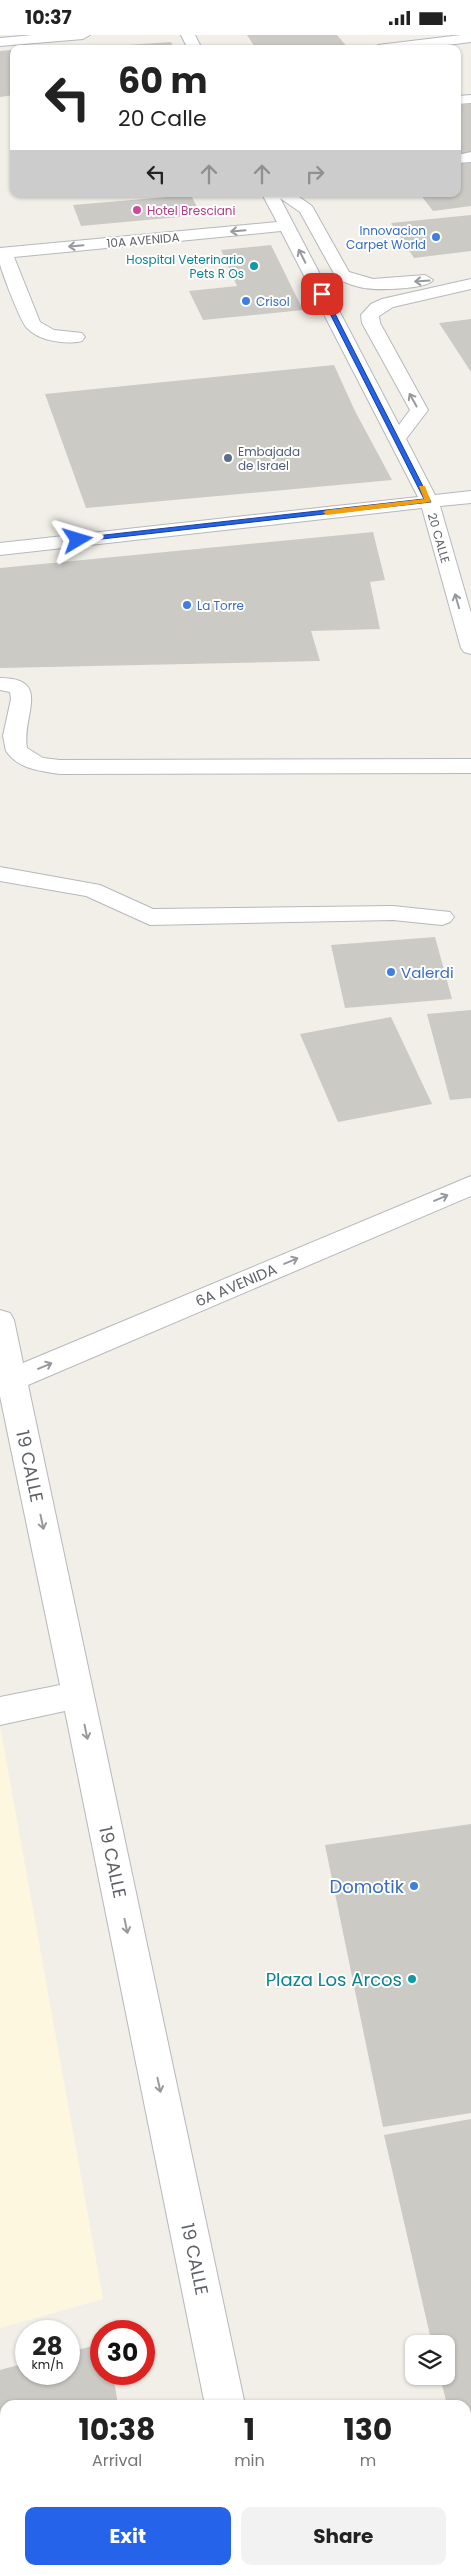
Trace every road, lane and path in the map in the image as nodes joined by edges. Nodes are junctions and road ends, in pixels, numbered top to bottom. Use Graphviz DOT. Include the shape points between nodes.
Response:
graph roads {
  1 [pos="83,35"];
  2 [pos="471,38"];
  3 [pos="0,42"];
  4 [pos="412,45"];
  5 [pos="272,197"];
  6 [pos="289,197"];
  7 [pos="287,226"];
  8 [pos="2,253"];
  9 [pos="471,283"];
  10 [pos="76,337"];
  11 [pos="397,439"];
  12 [pos="471,497"];
  13 [pos="429,501"];
  14 [pos="0,549"];
  15 [pos="471,647"];
  16 [pos="0,684"];
  17 [pos="471,767"];
  18 [pos="0,874"];
  19 [pos="442,917"];
  20 [pos="471,1185"];
  21 [pos="0,1320"];
  22 [pos="6,1382"];
  23 [pos="78,1695"];
  24 [pos="0,1711"];
  25 [pos="224,2400"];
  1 -- 3 [label="street"];
  2 -- 4 [label="street"];
  5 -- 7 [label="street, 20 CALLE"];
  9 -- 6 [label="street, one-way" via="427,280 370,285 343,275 306,209"];
  7 -- 8 [label="street, 10A AVENIDA, one-way"];
  11 -- 7 [label="street, 20 CALLE, one-way"];
  8 -- 10 [label="street" via="32,324 52,335"];
  11 -- 9 [label="street, one-way" via="419,411 371,323 370,315 388,303"];
  11 -- 13 [label="street, 20 CALLE"];
  12 -- 13 [label="street"];
  13 -- 14 [label="street"];
  15 -- 13 [label="street, 20 CALLE, one-way"];
  16 -- 17 [label="street" via="20,689 22,699 15,743 17,751 37,765"];
  18 -- 19 [label="street" via="92,890 150,917 393,913"];
  22 -- 20 [label="street, 6A AVENIDA, one-way"];
  21 -- 22 [label="street, 19 CALLE"];
  22 -- 23 [label="street, 19 CALLE, one-way"];
  23 -- 24 [label="street"];
  23 -- 25 [label="street, 19 CALLE, one-way"];
}
